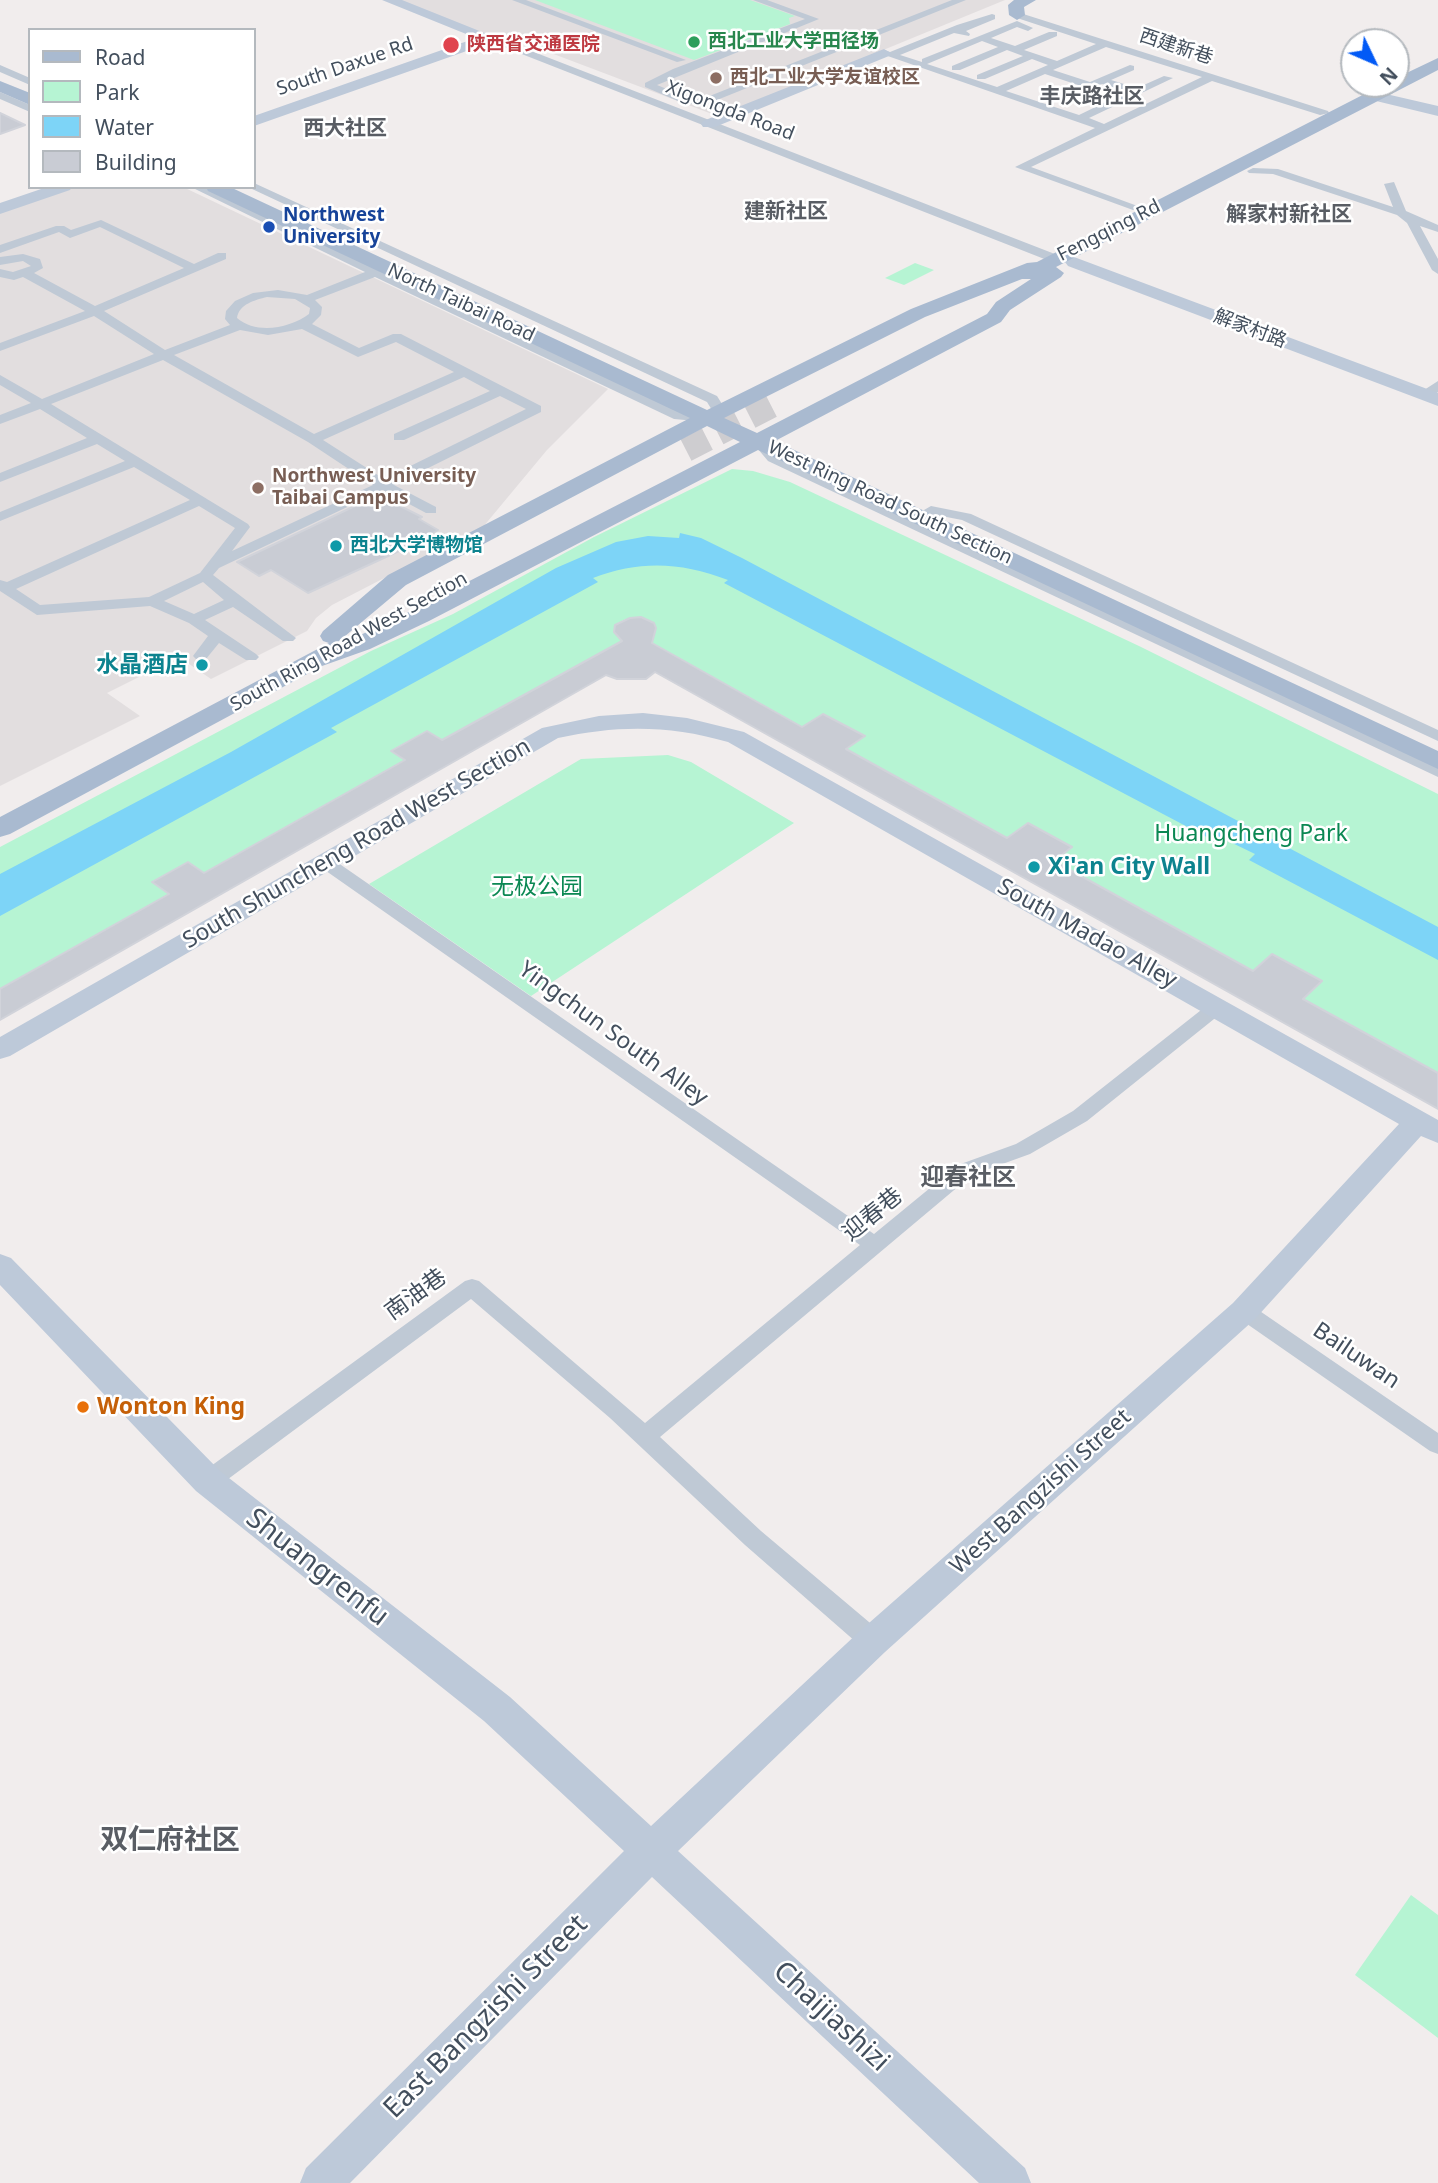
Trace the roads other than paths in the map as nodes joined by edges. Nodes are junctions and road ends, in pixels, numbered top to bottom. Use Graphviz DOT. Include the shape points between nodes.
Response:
graph roads {
  1 [pos="389,0"];
  2 [pos="517,0"];
  3 [pos="758,0"];
  4 [pos="961,0"];
  5 [pos="1028,0"];
  6 [pos="992,17"];
  7 [pos="1023,21"];
  8 [pos="960,27"];
  9 [pos="1054,34"];
  10 [pos="489,38"];
  11 [pos="980,39"];
  12 [pos="1106,43"];
  13 [pos="1011,48"];
  14 [pos="888,54"];
  15 [pos="1031,56"];
  16 [pos="681,60"];
  17 [pos="926,61"];
  18 [pos="1438,63"];
  19 [pos="1058,65"];
  20 [pos="0,68"];
  21 [pos="956,68"];
  22 [pos="1130,68"];
  23 [pos="1044,71"];
  24 [pos="1151,74"];
  25 [pos="1438,75"];
  26 [pos="981,77"];
  27 [pos="1211,77"];
  28 [pos="0,78"];
  29 [pos="1168,78"];
  30 [pos="1102,80"];
  31 [pos="1410,80"];
  32 [pos="28,81"];
  33 [pos="0,86"];
  34 [pos="1089,86"];
  35 [pos="1410,86"];
  36 [pos="28,91"];
  37 [pos="997,91"];
  38 [pos="1123,93"];
  39 [pos="1109,94"];
  40 [pos="0,95"];
  41 [pos="1381,98"];
  42 [pos="28,99"];
  43 [pos="1059,100"];
  44 [pos="28,108"];
  45 [pos="1438,111"];
  46 [pos="1079,113"];
  47 [pos="1324,113"];
  48 [pos="256,120"];
  49 [pos="709,124"];
  50 [pos="1104,127"];
  51 [pos="1253,171"];
  52 [pos="1391,184"];
  53 [pos="256,187"];
  54 [pos="58,189"];
  55 [pos="200,189"];
  56 [pos="219,189"];
  57 [pos="240,189"];
  58 [pos="1137,208"];
  59 [pos="0,209"];
  60 [pos="1401,212"];
  61 [pos="1438,229"];
  62 [pos="222,256"];
  63 [pos="1,260"];
  64 [pos="1058,264"];
  65 [pos="193,268"];
  66 [pos="381,270"];
  67 [pos="1438,270"];
  68 [pos="26,274"];
  69 [pos="307,299"];
  70 [pos="95,311"];
  71 [pos="303,324"];
  72 [pos="239,326"];
  73 [pos="0,347"];
  74 [pos="164,355"];
  75 [pos="464,372"];
  76 [pos="0,379"];
  77 [pos="500,391"];
  78 [pos="1434,394"];
  79 [pos="42,403"];
  80 [pos="785,404"];
  81 [pos="714,415"];
  82 [pos="0,420"];
  83 [pos="399,437"];
  84 [pos="96,439"];
  85 [pos="313,439"];
  86 [pos="766,439"];
  87 [pos="134,462"];
  88 [pos="0,478"];
  89 [pos="383,485"];
  90 [pos="200,502"];
  91 [pos="431,510"];
  92 [pos="0,517"];
  93 [pos="931,521"];
  94 [pos="968,539"];
  95 [pos="216,564"];
  96 [pos="205,576"];
  97 [pos="2,586"];
  98 [pos="18,597"];
  99 [pos="152,601"];
  100 [pos="234,601"];
  101 [pos="0,605"];
  102 [pos="194,620"];
  103 [pos="217,635"];
  104 [pos="332,636"];
  105 [pos="288,638"];
  106 [pos="201,656"];
  107 [pos="251,657"];
  108 [pos="318,660"];
  109 [pos="1438,736"];
  110 [pos="736,737"];
  111 [pos="1438,746"];
  112 [pos="1438,761"];
  113 [pos="1438,772"];
  114 [pos="0,806"];
  115 [pos="0,828"];
  116 [pos="325,862"];
  117 [pos="1217,1007"];
  118 [pos="0,1049"];
  119 [pos="1428,1127"];
  120 [pos="875,1245"];
  121 [pos="0,1266"];
  122 [pos="1244,1311"];
  123 [pos="643,1438"];
  124 [pos="1438,1445"];
  125 [pos="208,1481"];
  126 [pos="873,1641"];
  127 [pos="652,1850"];
  128 [pos="321,2183"];
  129 [pos="1010,2183"];
  1 -- 10 [label="street, Xigongda Road"];
  2 -- 16 [label="street"];
  3 -- 4 [label="street" via="814,19 649,85 689,102 703,102"];
  5 -- 7 [label="main road" via="1016,5"];
  6 -- 11 [label="street" via="957,31"];
  7 -- 11 [label="street"];
  7 -- 12 [label="street, 西建新巷"];
  8 -- 14 [label="street"];
  9 -- 13 [label="street"];
  10 -- 48 [label="street, South Daxue Rd"];
  10 -- 49 [label="street, Xigongda Road"];
  11 -- 13 [label="street"];
  11 -- 17 [label="street"];
  12 -- 19 [label="street"];
  12 -- 27 [label="street, 西建新巷"];
  13 -- 15 [label="street"];
  13 -- 21 [label="street"];
  14 -- 37 [label="street"];
  14 -- 49 [label="street"];
  15 -- 19 [label="street"];
  15 -- 26 [label="street"];
  18 -- 31 [label="main road, Fengqing Rd"];
  19 -- 23 [label="street"];
  20 -- 32 [label="street"];
  22 -- 30 [label="street"];
  23 -- 34 [label="street"];
  23 -- 37 [label="street"];
  24 -- 38 [label="street"];
  25 -- 35 [label="main road, Fengqing Rd"];
  27 -- 47 [label="street, 西建新巷"];
  27 -- 50 [label="street"];
  28 -- 36 [label="main road"];
  29 -- 38 [label="street" via="1138,92"];
  30 -- 34 [label="street"];
  30 -- 38 [label="street"];
  33 -- 42 [label="main road"];
  34 -- 39 [label="street"];
  34 -- 43 [label="street"];
  37 -- 46 [label="street"];
  38 -- 39 [label="street"];
  38 -- 46 [label="street"];
  39 -- 46 [label="street"];
  40 -- 44 [label="street"];
  41 -- 45 [label="street"];
  41 -- 51 [label="main road, Fengqing Rd"];
  41 -- 64 [label="main road, Fengqing Rd"];
  46 -- 50 [label="street"];
  49 -- 64 [label="street, Xigongda Road"];
  50 -- 58 [label="street" via="1021,167"];
  51 -- 60 [label="street" via="1274,170"];
  51 -- 64 [label="main road, Fengqing Rd"];
  52 -- 60 [label="street"];
  53 -- 81 [label="street" via="712,399"];
  54 -- 59 [label="street"];
  55 -- 66 [label="street"];
  56 -- 66 [label="main road, North Taibai Road"];
  57 -- 81 [label="main road, North Taibai Road"];
  60 -- 61 [label="street"];
  60 -- 67 [label="street" via="1412,220"];
  62 -- 65 [label="street"];
  63 -- 65 [label="street" via="33,233 60,228 70,234 101,223"];
  63 -- 68 [label="street" via="14,276"];
  63 -- 68 [label="street" via="15,256 36,261 37,268"];
  64 -- 78 [label="street, 解家村路"];
  64 -- 80 [label="main road, Fengqing Rd"];
  64 -- 81 [label="main road" via="918,313"];
  64 -- 86 [label="main road" via="985,324"];
  65 -- 70 [label="street"];
  66 -- 69 [label="street"];
  66 -- 81 [label="main road, North Taibai Road"];
  68 -- 70 [label="street"];
  69 -- 71 [label="street" via="316,307 315,315"];
  69 -- 72 [label="street" via="282,293 249,299 232,311 231,319"];
  70 -- 73 [label="street"];
  70 -- 74 [label="street"];
  71 -- 72 [label="street" via="272,332"];
  71 -- 75 [label="street" via="358,353 397,337"];
  72 -- 74 [label="street"];
  74 -- 79 [label="street"];
  74 -- 85 [label="street"];
  75 -- 77 [label="street"];
  75 -- 85 [label="street"];
  76 -- 79 [label="street"];
  77 -- 83 [label="street"];
  77 -- 89 [label="street" via="536,409"];
  79 -- 82 [label="street"];
  79 -- 84 [label="street"];
  81 -- 86 [label="main road, West Ring Road South Section"];
  81 -- 104 [label="main road" via="397,580"];
  84 -- 87 [label="street"];
  84 -- 88 [label="street"];
  85 -- 89 [label="street"];
  86 -- 93 [label="main road, West Ring Road South Section"];
  86 -- 94 [label="main road, West Ring Road South Section"];
  86 -- 108 [label="main road" via="420,617"];
  87 -- 90 [label="street"];
  87 -- 92 [label="street"];
  89 -- 91 [label="street"];
  89 -- 95 [label="street"];
  90 -- 95 [label="street" via="243,527"];
  90 -- 97 [label="street"];
  93 -- 94 [label="street"];
  93 -- 109 [label="street, West Ring Road South Section" via="966,517"];
  93 -- 111 [label="main road, West Ring Road South Section"];
  93 -- 113 [label="street, West Ring Road South Section"];
  94 -- 112 [label="main road, West Ring Road South Section"];
  95 -- 96 [label="street"];
  96 -- 99 [label="street"];
  96 -- 100 [label="street"];
  97 -- 98 [label="street"];
  98 -- 99 [label="street" via="37,610"];
  98 -- 101 [label="street"];
  99 -- 102 [label="street"];
  100 -- 102 [label="street"];
  100 -- 105 [label="street"];
  102 -- 103 [label="street"];
  103 -- 106 [label="street"];
  103 -- 107 [label="street"];
  104 -- 108 [label="main road, South Ring Road West Section" via="692,452"];
  104 -- 114 [label="main road, South Ring Road West Section"];
  108 -- 115 [label="main road, South Ring Road West Section"];
  110 -- 116 [label="street, South Shuncheng Road West Section" via="693,724 645,718 596,722 550,733"];
  110 -- 117 [label="street, South Madao Alley"];
  116 -- 118 [label="street, South Shuncheng Road West Section"];
  116 -- 120 [label="street, Yingchun South Alley" via="741,1156"];
  117 -- 119 [label="street, South Madao Alley"];
  117 -- 120 [label="street, 迎春巷" via="1080,1116 1023,1149 965,1170"];
  119 -- 122 [label="street, West Bangzishi Street"];
  120 -- 123 [label="street, 迎春巷"];
  121 -- 125 [label="street, Shuangrenfu"];
  122 -- 124 [label="street, Bailuwan"];
  122 -- 126 [label="street, West Bangzishi Street"];
  123 -- 125 [label="street, 南油巷" via="472,1287"];
  123 -- 126 [label="street"];
  125 -- 127 [label="street, Shuangrenfu" via="497,1709"];
  126 -- 127 [label="street, West Bangzishi Street"];
  127 -- 128 [label="street, East Bangzishi Street"];
  127 -- 129 [label="street, Chaijiashizi"];
}
